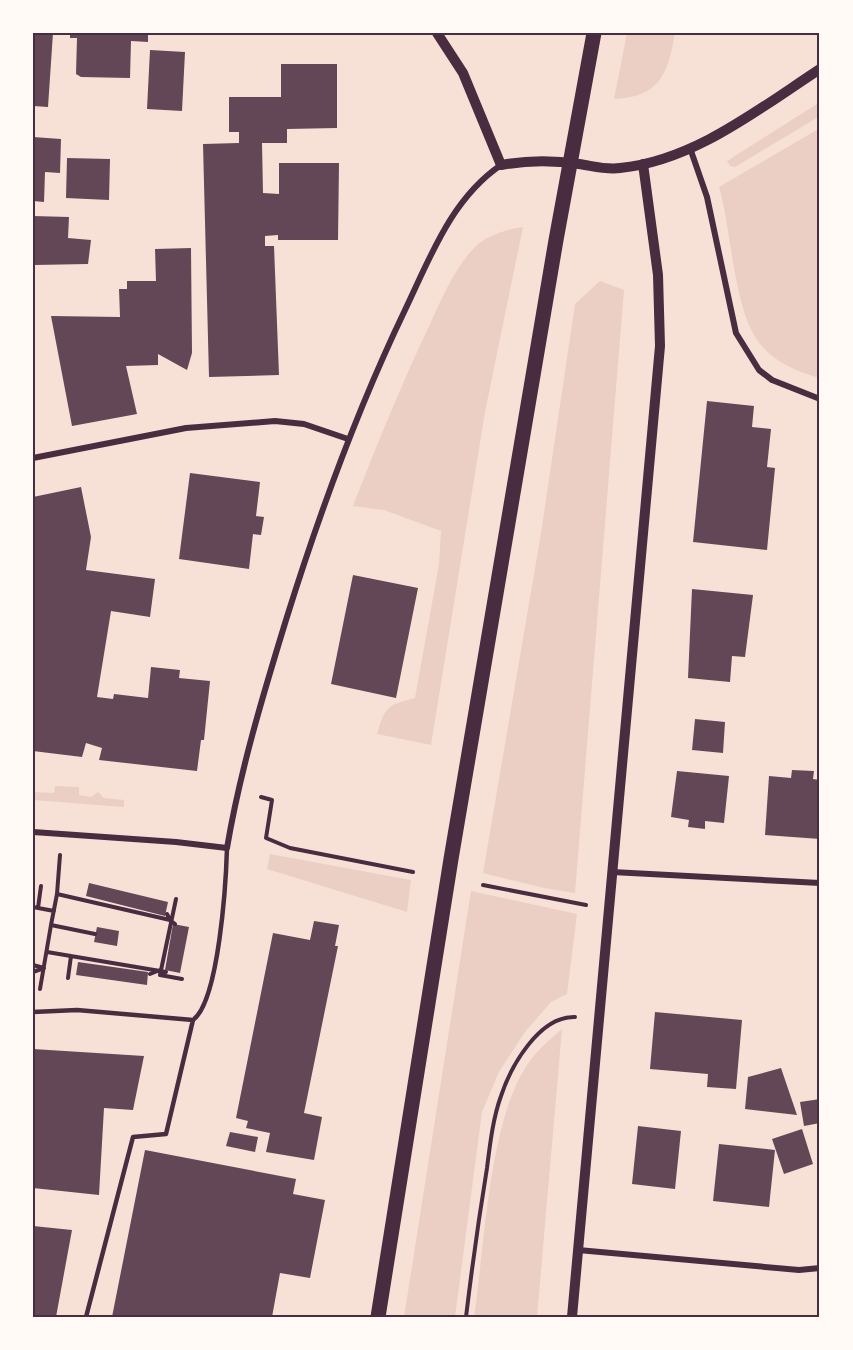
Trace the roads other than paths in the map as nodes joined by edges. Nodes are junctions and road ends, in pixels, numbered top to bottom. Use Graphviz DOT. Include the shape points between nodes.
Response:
graph roads {
  1 [pos="438,33"];
  2 [pos="594,33"];
  3 [pos="820,69"];
  4 [pos="690,148"];
  5 [pos="643,164"];
  6 [pos="501,165"];
  7 [pos="820,399"];
  8 [pos="348,439"];
  9 [pos="33,458"];
  10 [pos="33,832"];
  11 [pos="227,848"];
  12 [pos="611,872"];
  13 [pos="820,883"];
  14 [pos="33,1012"];
  15 [pos="193,1020"];
  16 [pos="578,1250"];
  17 [pos="820,1268"];
  18 [pos="86,1317"];
  19 [pos="378,1317"];
  20 [pos="572,1317"];
  1 -- 6 [label="street" via="463,74"];
  2 -- 19 [label="main road" via="451,859"];
  3 -- 4 [label="street"];
  4 -- 5 [label="street"];
  4 -- 7 [label="street" via="707,197 736,333 759,370 772,380"];
  5 -- 6 [label="street" via="605,169 545,160"];
  5 -- 12 [label="street" via="658,275 660,346"];
  6 -- 8 [label="street" via="472,189 447,225"];
  8 -- 9 [label="street" via="304,424 274,421 186,428"];
  8 -- 11 [label="street" via="273,662"];
  10 -- 11 [label="street"];
  11 -- 15 [label="lane" via="226,885 211,983 207,1002"];
  12 -- 13 [label="street"];
  12 -- 16 [label="street"];
  14 -- 15 [label="lane" via="77,1010"];
  15 -- 18 [label="lane" via="166,1134 133,1137"];
  16 -- 17 [label="street" via="798,1270"];
  16 -- 20 [label="street"];
}
